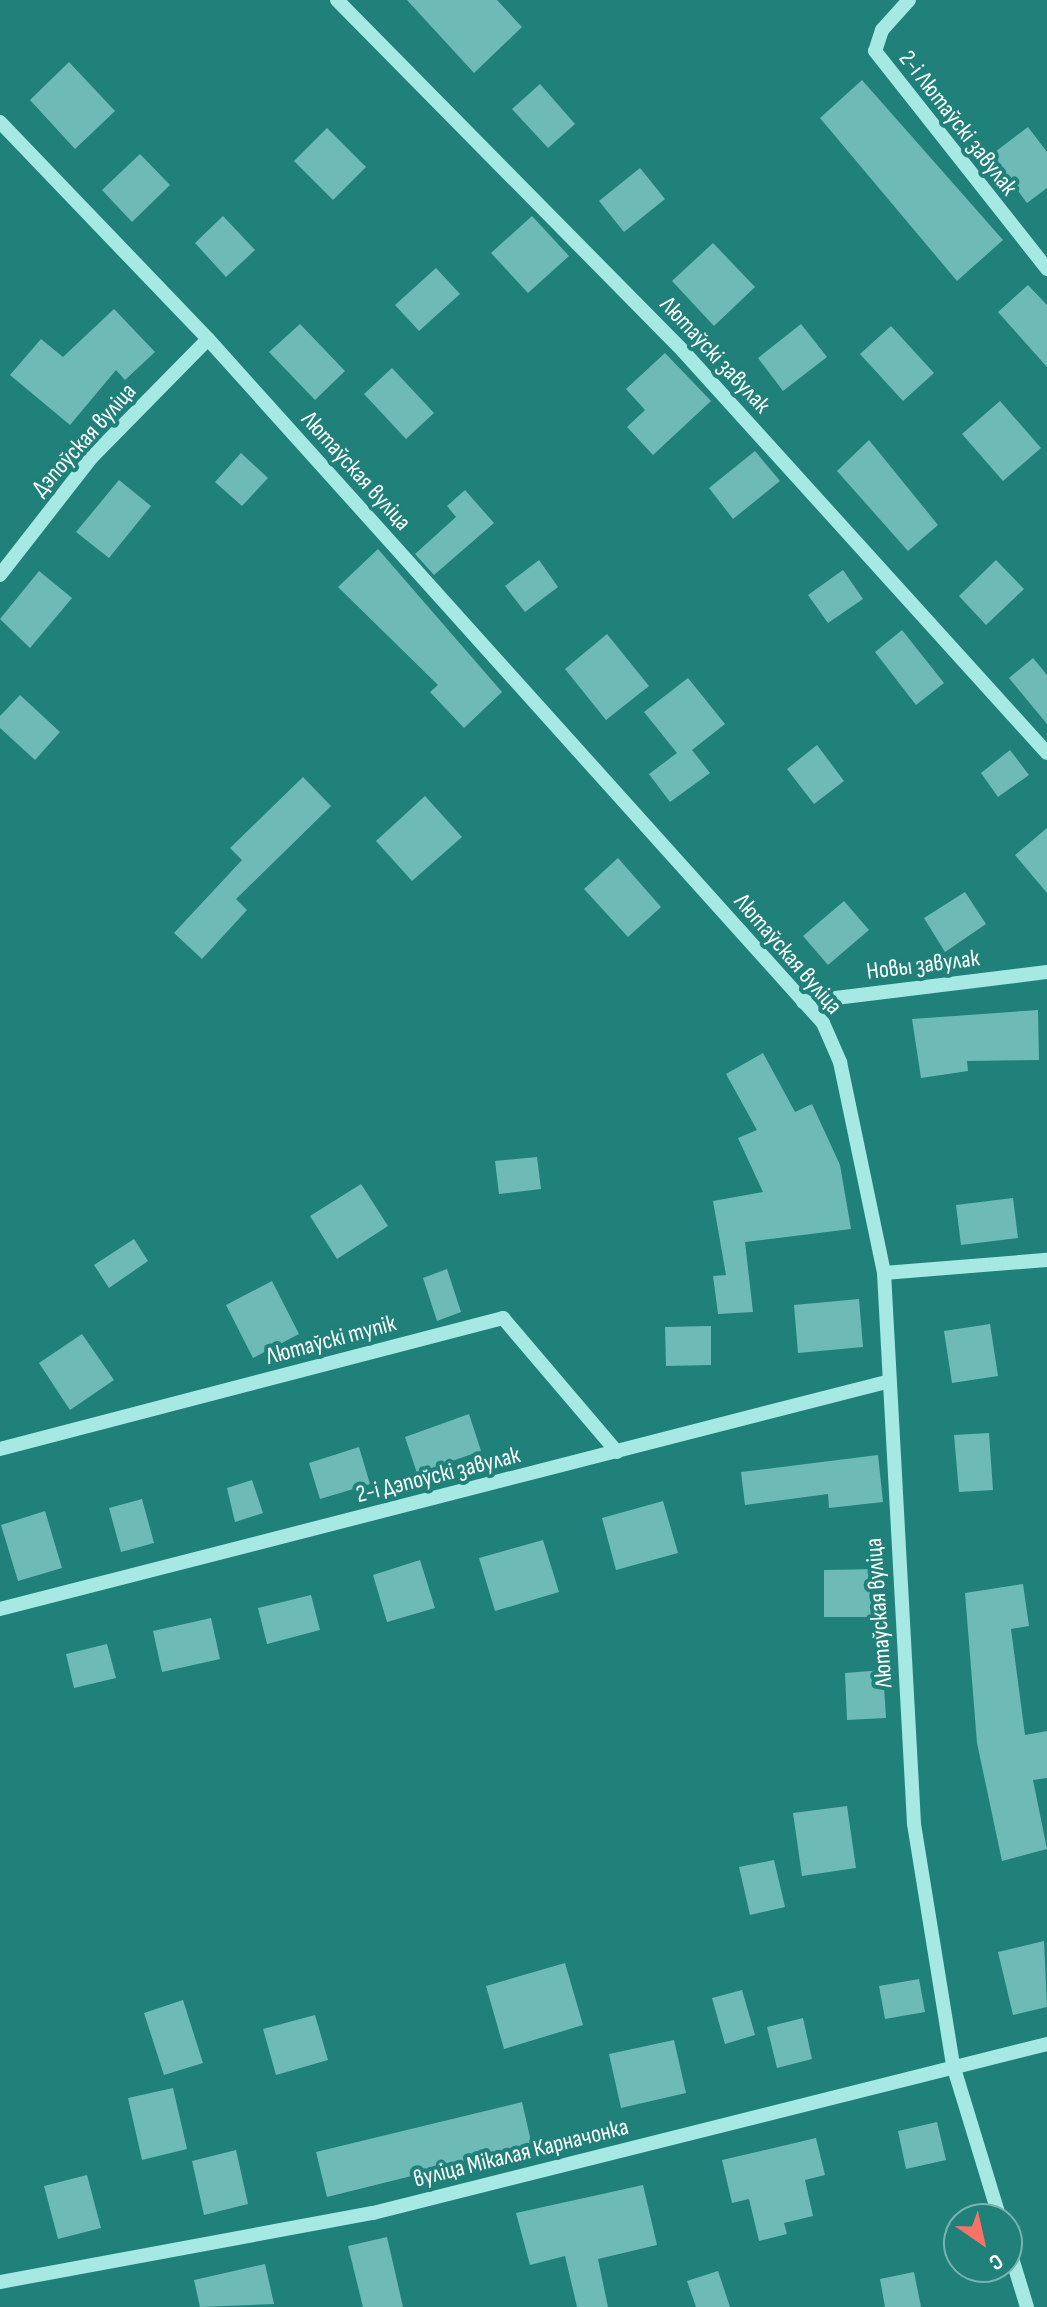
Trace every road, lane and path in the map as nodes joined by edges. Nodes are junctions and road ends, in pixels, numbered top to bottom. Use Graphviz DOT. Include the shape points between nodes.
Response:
graph roads {
  1 [pos="337,0"];
  2 [pos="909,0"];
  3 [pos="0,122"];
  4 [pos="1047,269"];
  5 [pos="208,339"];
  6 [pos="0,575"];
  7 [pos="1047,753"];
  8 [pos="1047,972"];
  9 [pos="803,1002"];
  10 [pos="1047,1260"];
  11 [pos="884,1273"];
  12 [pos="886,1382"];
  13 [pos="0,1449"];
  14 [pos="617,1452"];
  15 [pos="0,1609"];
  16 [pos="1047,2044"];
  17 [pos="953,2065"];
  18 [pos="995,2203"];
  19 [pos="0,2282"];
  20 [pos="1020,2283"];
  21 [pos="1027,2307"];
  1 -- 7 [label="street, Лютаўскі завулак" via="683,351"];
  2 -- 4 [label="street, 2-і Лютаўскі завулак" via="882,30 875,51"];
  3 -- 5 [label="street, Лютаўская вуліца"];
  5 -- 6 [label="street, Дэпоўская вуліца" via="92,457"];
  5 -- 9 [label="street, Лютаўская вуліца"];
  8 -- 9 [label="street, Новы завулак"];
  9 -- 11 [label="street, Лютаўская вуліца" via="823,1023 840,1062"];
  10 -- 11 [label="street"];
  11 -- 12 [label="street, Лютаўская вуліца"];
  12 -- 14 [label="street, 2-і Дэпоўскі завулак"];
  12 -- 17 [label="street, Лютаўская вуліца" via="914,1824"];
  13 -- 14 [label="street, Лютаўскі тупік" via="503,1318"];
  14 -- 15 [label="street, 2-і Дэпоўскі завулак"];
  16 -- 17 [label="street, вуліца Мікалая Карначонка"];
  17 -- 18 [label="street, Лютаўская вуліца"];
  17 -- 19 [label="street, вуліца Мікалая Карначонка" via="373,2213"];
  20 -- 21 [label="street"];
}
